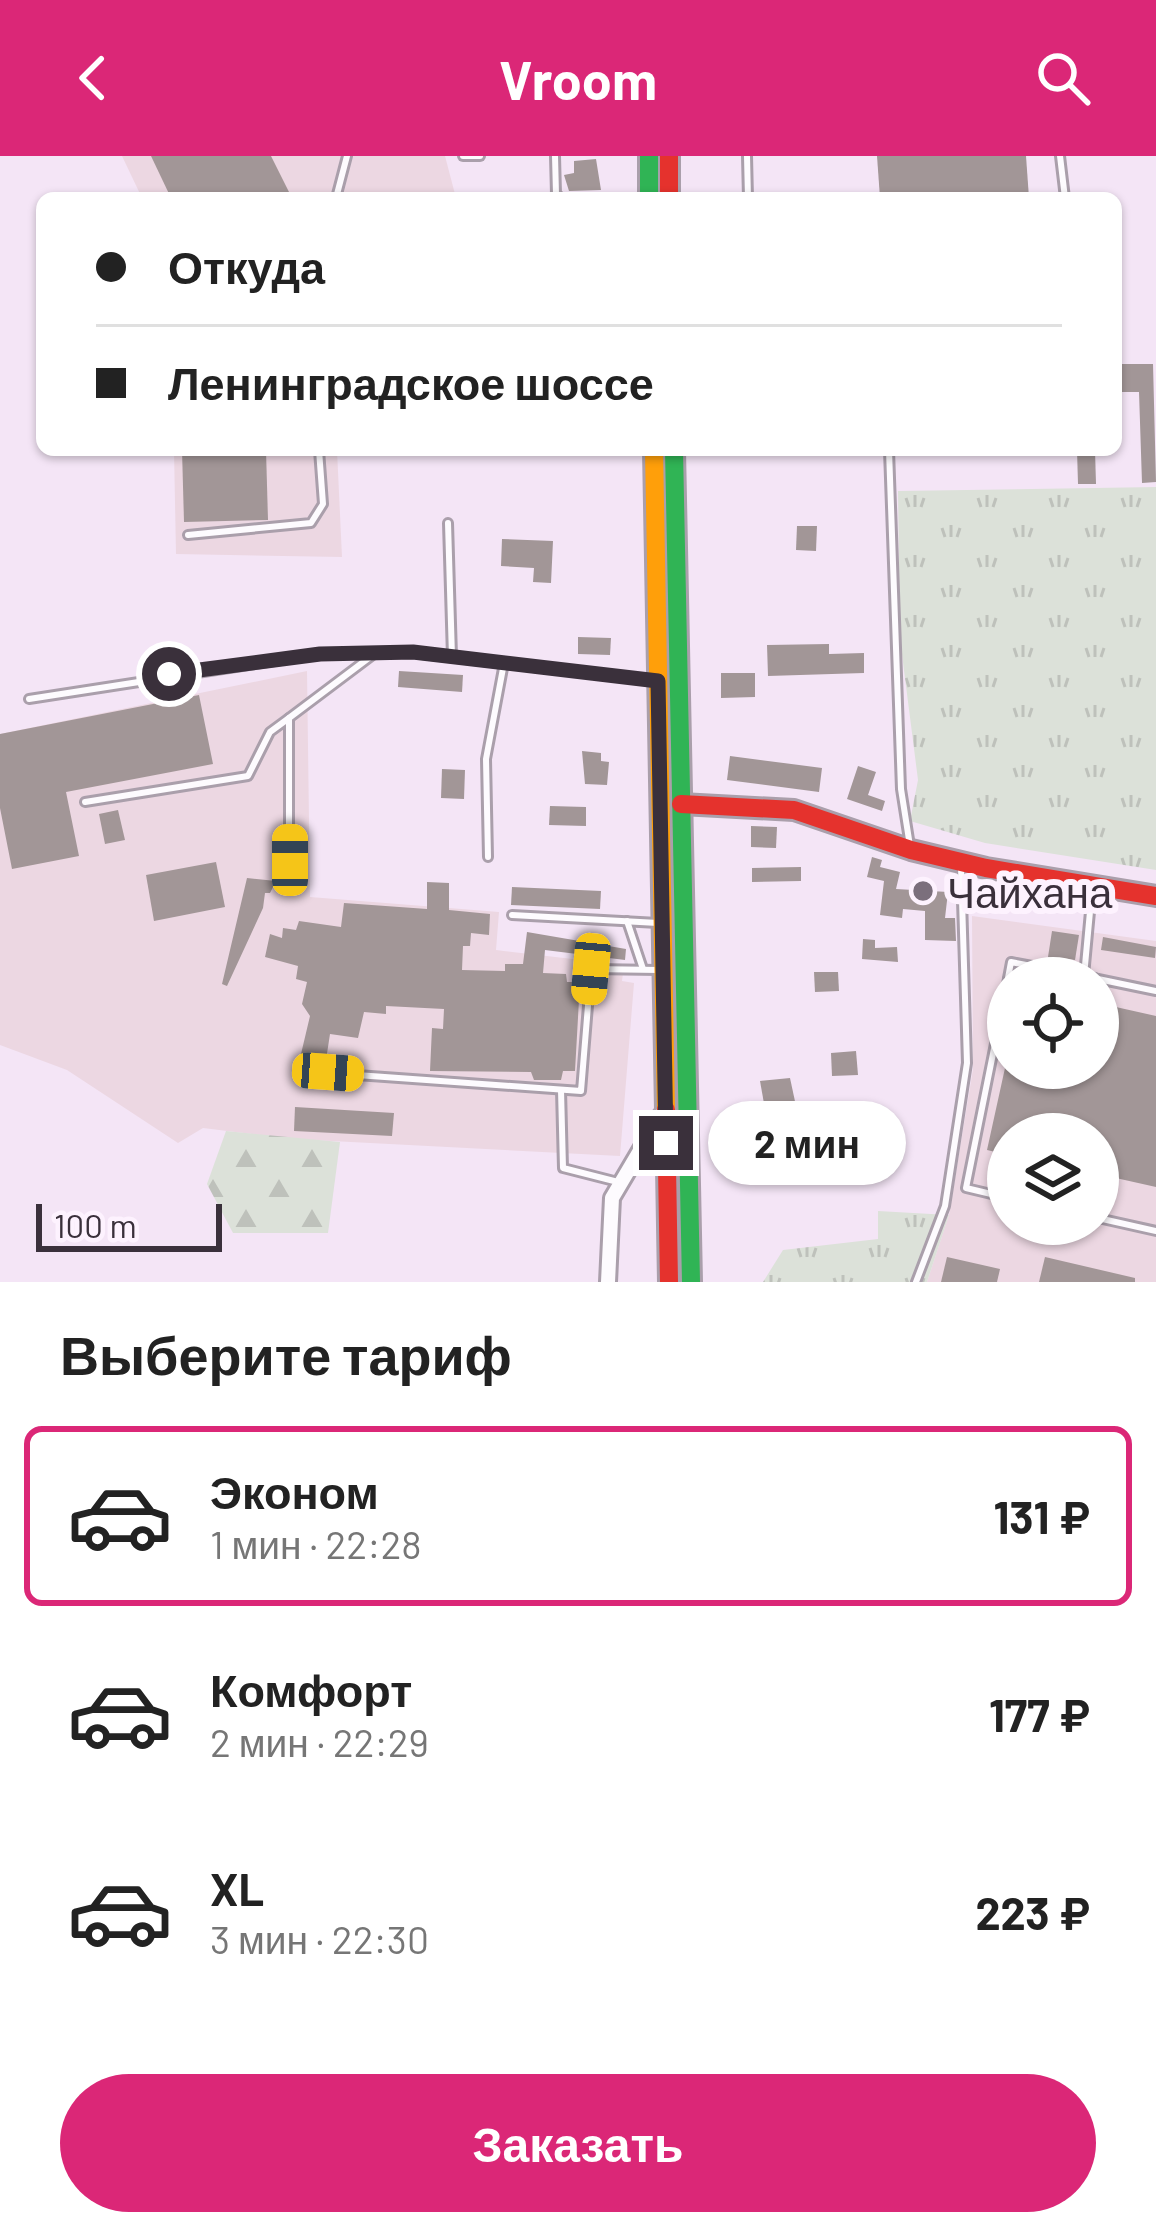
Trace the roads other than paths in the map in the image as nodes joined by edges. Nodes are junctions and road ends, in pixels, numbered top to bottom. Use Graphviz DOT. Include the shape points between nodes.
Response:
graph roads {
  1 [pos="347,156"];
  2 [pos="463,156"];
  3 [pos="480,156"];
  4 [pos="555,156"];
  5 [pos="649,156"];
  6 [pos="669,156"];
  7 [pos="747,156"];
  8 [pos="1060,156"];
  9 [pos="337,192"];
  10 [pos="556,192"];
  11 [pos="650,192"];
  12 [pos="669,192"];
  13 [pos="748,192"];
  14 [pos="1064,192"];
  15 [pos="319,456"];
  16 [pos="654,456"];
  17 [pos="674,456"];
  18 [pos="889,456"];
  19 [pos="448,523"];
  20 [pos="188,535"];
  21 [pos="375,653"];
  22 [pos="452,657"];
  23 [pos="504,663"];
  24 [pos="658,681"];
  25 [pos="29,699"];
  26 [pos="289,718"];
  27 [pos="85,802"];
  28 [pos="681,804"];
  29 [pos="910,850"];
  30 [pos="488,856"];
  31 [pos="290,860"];
  32 [pos="961,862"];
  33 [pos="1092,886"];
  34 [pos="1156,896"];
  35 [pos="512,916"];
  36 [pos="627,921"];
  37 [pos="662,923"];
  38 [pos="1086,957"];
  39 [pos="653,970"];
  40 [pos="1119,983"];
  41 [pos="1156,991"];
  42 [pos="328,1072"];
  43 [pos="987,1084"];
  44 [pos="561,1089"];
  45 [pos="665,1099"];
  46 [pos="618,1182"];
  47 [pos="987,1193"];
  48 [pos="1119,1223"];
  49 [pos="1156,1231"];
  50 [pos="608,1282"];
  51 [pos="669,1282"];
  52 [pos="692,1282"];
  53 [pos="916,1282"];
  1 -- 9 [label="lane"];
  2 -- 3 [label="lane"];
  4 -- 10 [label="lane"];
  5 -- 11 [label="main road"];
  6 -- 12 [label="main road"];
  7 -- 13 [label="lane"];
  8 -- 14 [label="lane"];
  15 -- 20 [label="lane" via="323,504 311,523"];
  16 -- 24 [label="main road"];
  17 -- 28 [label="main road"];
  18 -- 29 [label="lane"];
  19 -- 22 [label="lane"];
  21 -- 22 [label="lane"];
  21 -- 25 [label="lane" via="298,656"];
  21 -- 26 [label="lane"];
  22 -- 23 [label="lane"];
  23 -- 24 [label="lane"];
  23 -- 30 [label="lane" via="486,759"];
  24 -- 37 [label="main road"];
  26 -- 27 [label="lane" via="270,732 248,776"];
  26 -- 31 [label="lane"];
  28 -- 29 [label="main road" via="794,810"];
  28 -- 52 [label="main road"];
  29 -- 32 [label="main road"];
  32 -- 33 [label="main road"];
  32 -- 53 [label="lane" via="967,1064 945,1206"];
  33 -- 34 [label="main road"];
  33 -- 38 [label="lane"];
  35 -- 36 [label="lane"];
  36 -- 37 [label="lane"];
  36 -- 39 [label="lane"];
  37 -- 39 [label="main road"];
  39 -- 44 [label="lane" via="591,969 580,1090"];
  39 -- 45 [label="main road"];
  40 -- 41 [label="lane"];
  42 -- 44 [label="lane"];
  43 -- 47 [label="lane" via="966,1188"];
  44 -- 46 [label="lane" via="563,1168"];
  45 -- 46 [label="street" via="646,1146"];
  45 -- 51 [label="main road"];
  46 -- 50 [label="street" via="608,1217"];
  48 -- 49 [label="lane"];
}
